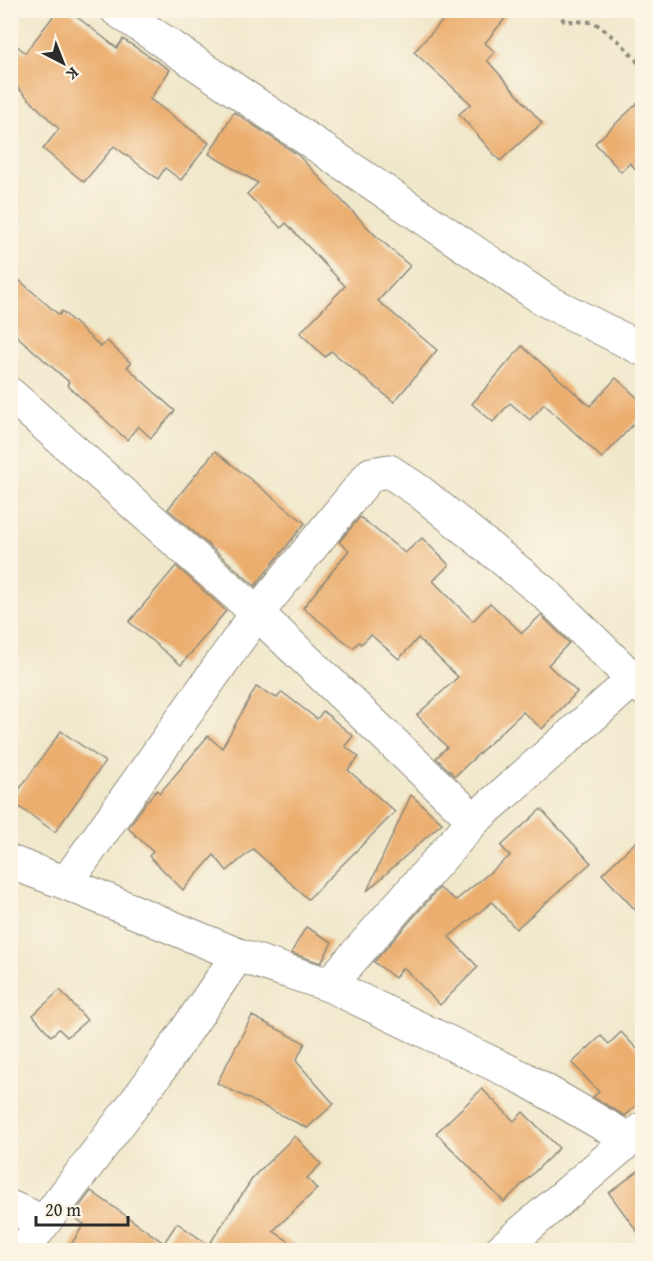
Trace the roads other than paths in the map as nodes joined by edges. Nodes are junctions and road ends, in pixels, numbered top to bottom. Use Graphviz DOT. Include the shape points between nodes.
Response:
graph roads {
  1 [pos="117,10"];
  2 [pos="642,349"];
  3 [pos="10,394"];
  4 [pos="257,613"];
  5 [pos="638,684"];
  6 [pos="474,820"];
  7 [pos="10,862"];
  8 [pos="66,883"];
  9 [pos="238,955"];
  10 [pos="329,985"];
  11 [pos="636,1135"];
  12 [pos="10,1207"];
  13 [pos="44,1222"];
  14 [pos="23,1251"];
  15 [pos="501,1251"];
  1 -- 2 [label="street" via="545,300"];
  3 -- 4 [label="street"];
  4 -- 5 [label="street" via="371,474 389,471 419,490 547,596"];
  4 -- 6 [label="street"];
  4 -- 8 [label="street"];
  5 -- 6 [label="street"];
  6 -- 10 [label="street"];
  7 -- 8 [label="street"];
  8 -- 9 [label="street"];
  9 -- 10 [label="street"];
  9 -- 13 [label="street" via="158,1072"];
  10 -- 11 [label="street"];
  11 -- 15 [label="street"];
  12 -- 13 [label="street"];
  13 -- 14 [label="street"];
}
